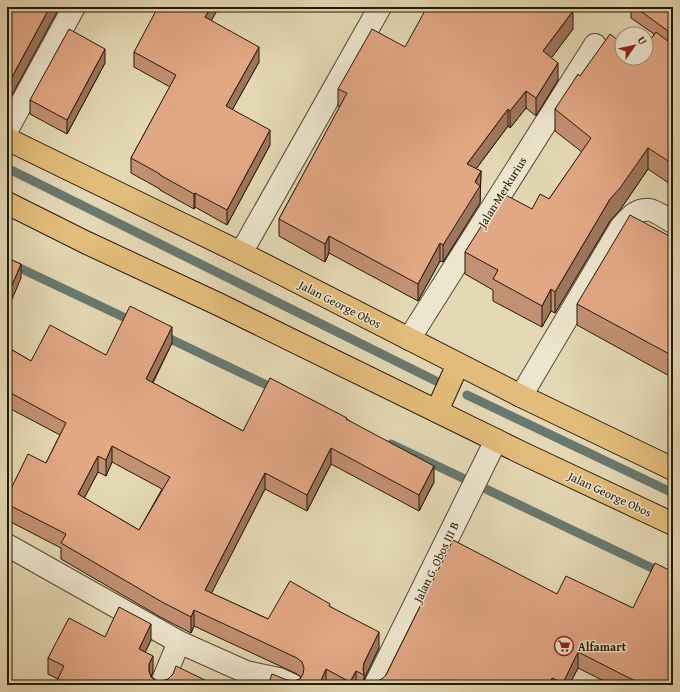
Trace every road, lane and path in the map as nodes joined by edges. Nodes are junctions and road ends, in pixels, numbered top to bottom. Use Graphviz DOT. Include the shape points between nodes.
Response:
graph roads {
  1 [pos="74,7"];
  2 [pos="380,7"];
  3 [pos="595,45"];
  4 [pos="7,130"];
  5 [pos="7,139"];
  6 [pos="7,203"];
  7 [pos="673,222"];
  8 [pos="241,253"];
  9 [pos="409,339"];
  10 [pos="458,364"];
  11 [pos="521,396"];
  12 [pos="437,411"];
  13 [pos="496,440"];
  14 [pos="673,470"];
  15 [pos="673,524"];
  16 [pos="7,545"];
  17 [pos="179,642"];
  18 [pos="161,685"];
  19 [pos="292,685"];
  20 [pos="375,685"];
  1 -- 4 [label="street"];
  2 -- 8 [label="street"];
  3 -- 9 [label="street, Jalan Merkurius"];
  5 -- 8 [label="main road, Jalan George Obos"];
  6 -- 12 [label="main road, Jalan George Obos"];
  7 -- 11 [label="street" via="651,210 639,211 628,218"];
  8 -- 9 [label="main road, Jalan George Obos"];
  9 -- 10 [label="main road, Jalan George Obos"];
  10 -- 11 [label="main road, Jalan George Obos"];
  10 -- 12 [label="main road"];
  11 -- 14 [label="main road, Jalan George Obos"];
  12 -- 13 [label="main road, Jalan George Obos"];
  13 -- 15 [label="main road, Jalan George Obos"];
  13 -- 20 [label="street, Jalan G. Obos III B"];
  16 -- 17 [label="street"];
  17 -- 18 [label="street"];
  17 -- 19 [label="street" via="246,672"];
}
